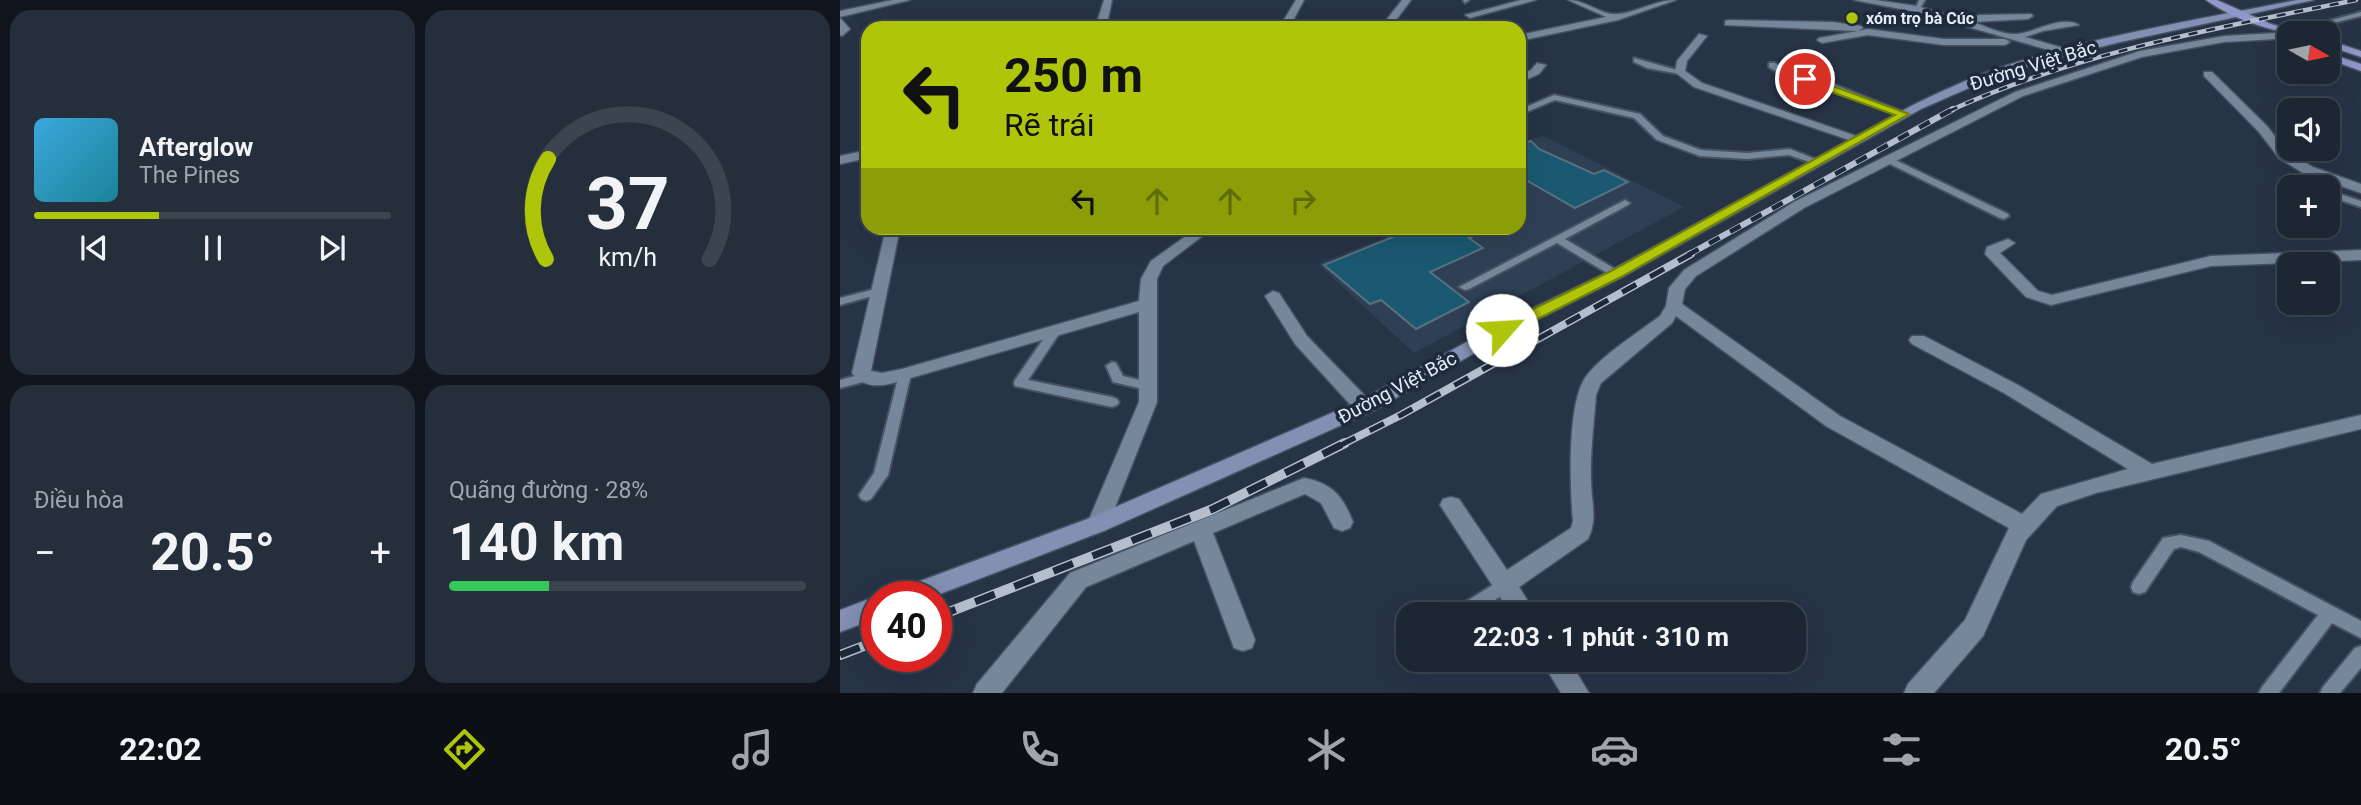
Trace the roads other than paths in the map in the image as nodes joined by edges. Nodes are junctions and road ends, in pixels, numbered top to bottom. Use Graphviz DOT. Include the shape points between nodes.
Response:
graph roads {
  1 [pos="906,0"];
  2 [pos="1108,0"];
  3 [pos="1300,0"];
  4 [pos="1407,0"];
  5 [pos="1532,0"];
  6 [pos="1572,0"];
  7 [pos="1672,0"];
  8 [pos="1858,0"];
  9 [pos="2210,0"];
  10 [pos="2310,0"];
  11 [pos="1920,5"];
  12 [pos="840,14"];
  13 [pos="2360,14"];
  14 [pos="1470,15"];
  15 [pos="2028,16"];
  16 [pos="1615,18"];
  17 [pos="2247,18"];
  18 [pos="840,21"];
  19 [pos="1102,21"];
  20 [pos="1288,21"];
  21 [pos="1390,21"];
  22 [pos="2337,21"];
  23 [pos="1960,22"];
  24 [pos="1728,23"];
  25 [pos="2074,25"];
  26 [pos="2272,31"];
  27 [pos="1868,32"];
  28 [pos="2277,32"];
  29 [pos="842,33"];
  30 [pos="1702,36"];
  31 [pos="1526,37"];
  32 [pos="2014,38"];
  33 [pos="1822,40"];
  34 [pos="2026,42"];
  35 [pos="2340,47"];
  36 [pos="2066,52"];
  37 [pos="2361,54"];
  38 [pos="1637,60"];
  39 [pos="2340,60"];
  40 [pos="1541,65"];
  41 [pos="1772,65"];
  42 [pos="2361,68"];
  43 [pos="1679,72"];
  44 [pos="2208,74"];
  45 [pos="1526,76"];
  46 [pos="1526,110"];
  47 [pos="1904,114"];
  48 [pos="1859,139"];
  49 [pos="861,156"];
  50 [pos="840,160"];
  51 [pos="1891,161"];
  52 [pos="1818,162"];
  53 [pos="2361,189"];
  54 [pos="2340,197"];
  55 [pos="1625,203"];
  56 [pos="2361,204"];
  57 [pos="2004,216"];
  58 [pos="892,235"];
  59 [pos="1196,235"];
  60 [pos="1558,239"];
  61 [pos="2008,243"];
  62 [pos="2361,255"];
  63 [pos="1616,274"];
  64 [pos="1465,287"];
  65 [pos="879,291"];
  66 [pos="1273,296"];
  67 [pos="840,302"];
  68 [pos="1147,304"];
  69 [pos="1674,306"];
  70 [pos="1055,331"];
  71 [pos="1918,340"];
  72 [pos="1112,366"];
  73 [pos="905,374"];
  74 [pos="866,377"];
  75 [pos="840,384"];
  76 [pos="1147,386"];
  77 [pos="1112,402"];
  78 [pos="1364,407"];
  79 [pos="2361,422"];
  80 [pos="2151,473"];
  81 [pos="866,495"];
  82 [pos="1451,505"];
  83 [pos="1342,522"];
  84 [pos="1098,524"];
  85 [pos="2025,526"];
  86 [pos="1200,528"];
  87 [pos="947,581"];
  88 [pos="1504,585"];
  89 [pos="2138,587"];
  90 [pos="1478,602"];
  91 [pos="1516,602"];
  92 [pos="861,613"];
  93 [pos="2329,614"];
  94 [pos="840,621"];
  95 [pos="2361,630"];
  96 [pos="1243,640"];
  97 [pos="2361,654"];
  98 [pos="1562,672"];
  99 [pos="986,693"];
  100 [pos="1576,693"];
  101 [pos="1917,693"];
  102 [pos="2268,693"];
  103 [pos="2329,693"];
  1 -- 12 [label="street"];
  2 -- 19 [label="street"];
  3 -- 20 [label="street"];
  4 -- 21 [label="street"];
  5 -- 14 [label="street"];
  6 -- 16 [label="street"];
  7 -- 16 [label="street"];
  8 -- 11 [label="street"];
  9 -- 17 [label="main road"];
  10 -- 17 [label="street, Đường Việt Bắc"];
  11 -- 23 [label="street"];
  13 -- 22 [label="lane"];
  15 -- 23 [label="street"];
  16 -- 31 [label="street"];
  17 -- 26 [label="main road"];
  17 -- 36 [label="street, Đường Việt Bắc"];
  18 -- 29 [label="street" via="845,29"];
  23 -- 32 [label="street"];
  24 -- 27 [label="street" via="1832,25"];
  25 -- 32 [label="street" via="2042,28"];
  26 -- 28 [label="street"];
  26 -- 51 [label="street" via="2120,59 2019,94"];
  27 -- 33 [label="street"];
  27 -- 34 [label="street" via="1944,42"];
  30 -- 43 [label="street"];
  32 -- 34 [label="street"];
  34 -- 36 [label="street"];
  35 -- 37 [label="main road"];
  36 -- 47 [label="street, Đường Việt Bắc" via="1999,72"];
  38 -- 43 [label="lane"];
  39 -- 42 [label="main road"];
  40 -- 45 [label="street"];
  41 -- 47 [label="lane"];
  43 -- 48 [label="street" via="1698,85"];
  44 -- 53 [label="street" via="2283,155 2308,170"];
  46 -- 52 [label="lane" via="1554,97 1637,116 1660,138 1700,153 1747,156 1790,152"];
  47 -- 48 [label="street, Đường Việt Bắc"];
  48 -- 52 [label="street, Đường Việt Bắc"];
  49 -- 50 [label="street"];
  51 -- 57 [label="lane"];
  51 -- 69 [label="street" via="1799,205 1690,273 1677,288"];
  52 -- 63 [label="street, Đường Việt Bắc"];
  54 -- 56 [label="lane"];
  55 -- 60 [label="lane"];
  58 -- 65 [label="street"];
  59 -- 68 [label="street" via="1156,264 1149,279"];
  60 -- 63 [label="lane"];
  60 -- 64 [label="lane"];
  61 -- 62 [label="street" via="1993,254 2032,294 2052,300 2211,261"];
  63 -- 78 [label="street, Đường Việt Bắc" via="1502,330"];
  65 -- 67 [label="lane"];
  65 -- 74 [label="street" via="861,373"];
  66 -- 78 [label="street" via="1301,340"];
  68 -- 70 [label="street"];
  68 -- 76 [label="street"];
  69 -- 85 [label="street" via="1833,421"];
  69 -- 88 [label="street" via="1666,319 1603,370 1590,387 1580,478 1584,521 1580,533"];
  70 -- 73 [label="street"];
  70 -- 77 [label="lane" via="1020,383"];
  71 -- 80 [label="street" via="2011,389"];
  72 -- 76 [label="lane" via="1118,379"];
  73 -- 74 [label="street" via="879,381"];
  73 -- 81 [label="lane" via="881,475"];
  74 -- 75 [label="lane"];
  76 -- 84 [label="street" via="1143,419"];
  78 -- 84 [label="street, Đường Việt Bắc"];
  79 -- 80 [label="street"];
  80 -- 85 [label="street" via="2049,500"];
  82 -- 88 [label="street"];
  83 -- 86 [label="street" via="1330,496 1304,485"];
  84 -- 87 [label="street, Đường Việt Bắc"];
  85 -- 101 [label="street" via="2017,534 1975,628"];
  86 -- 96 [label="street"];
  86 -- 99 [label="street" via="1078,580"];
  88 -- 90 [label="lane"];
  88 -- 91 [label="street"];
  89 -- 93 [label="lane" via="2169,543 2181,541 2203,546"];
  92 -- 94 [label="street"];
  93 -- 95 [label="lane"];
  93 -- 102 [label="lane"];
  97 -- 103 [label="lane"];
  98 -- 100 [label="street"];
}
